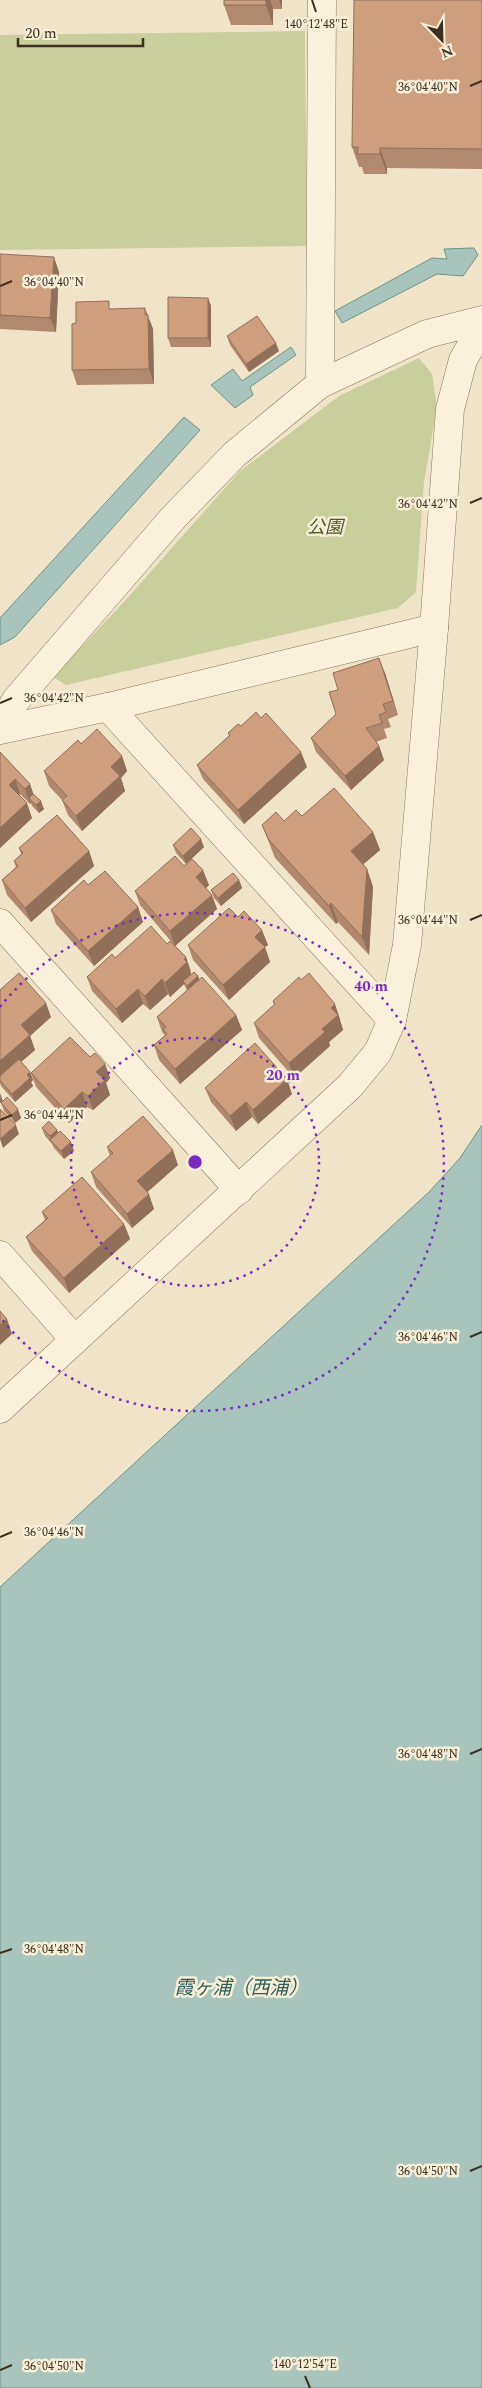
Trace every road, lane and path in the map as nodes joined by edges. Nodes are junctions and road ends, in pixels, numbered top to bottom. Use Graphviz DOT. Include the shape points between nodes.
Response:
graph roads {
  1 [pos="322,0"];
  2 [pos="482,320"];
  3 [pos="482,326"];
  4 [pos="320,384"];
  5 [pos="434,628"];
  6 [pos="108,707"];
  7 [pos="0,729"];
  8 [pos="0,923"];
  9 [pos="392,1020"];
  10 [pos="240,1190"];
  11 [pos="0,1255"];
  12 [pos="75,1340"];
  13 [pos="0,1409"];
  1 -- 4 [label="street"];
  2 -- 4 [label="street" via="428,334"];
  3 -- 5 [label="street" via="463,360 450,409"];
  4 -- 7 [label="street" via="234,454 180,511 16,700"];
  5 -- 6 [label="street"];
  5 -- 9 [label="street" via="406,945"];
  6 -- 7 [label="street"];
  6 -- 9 [label="street"];
  8 -- 10 [label="street"];
  9 -- 10 [label="street" via="378,1052 350,1086"];
  10 -- 12 [label="street"];
  11 -- 12 [label="street"];
  12 -- 13 [label="street"];
}
